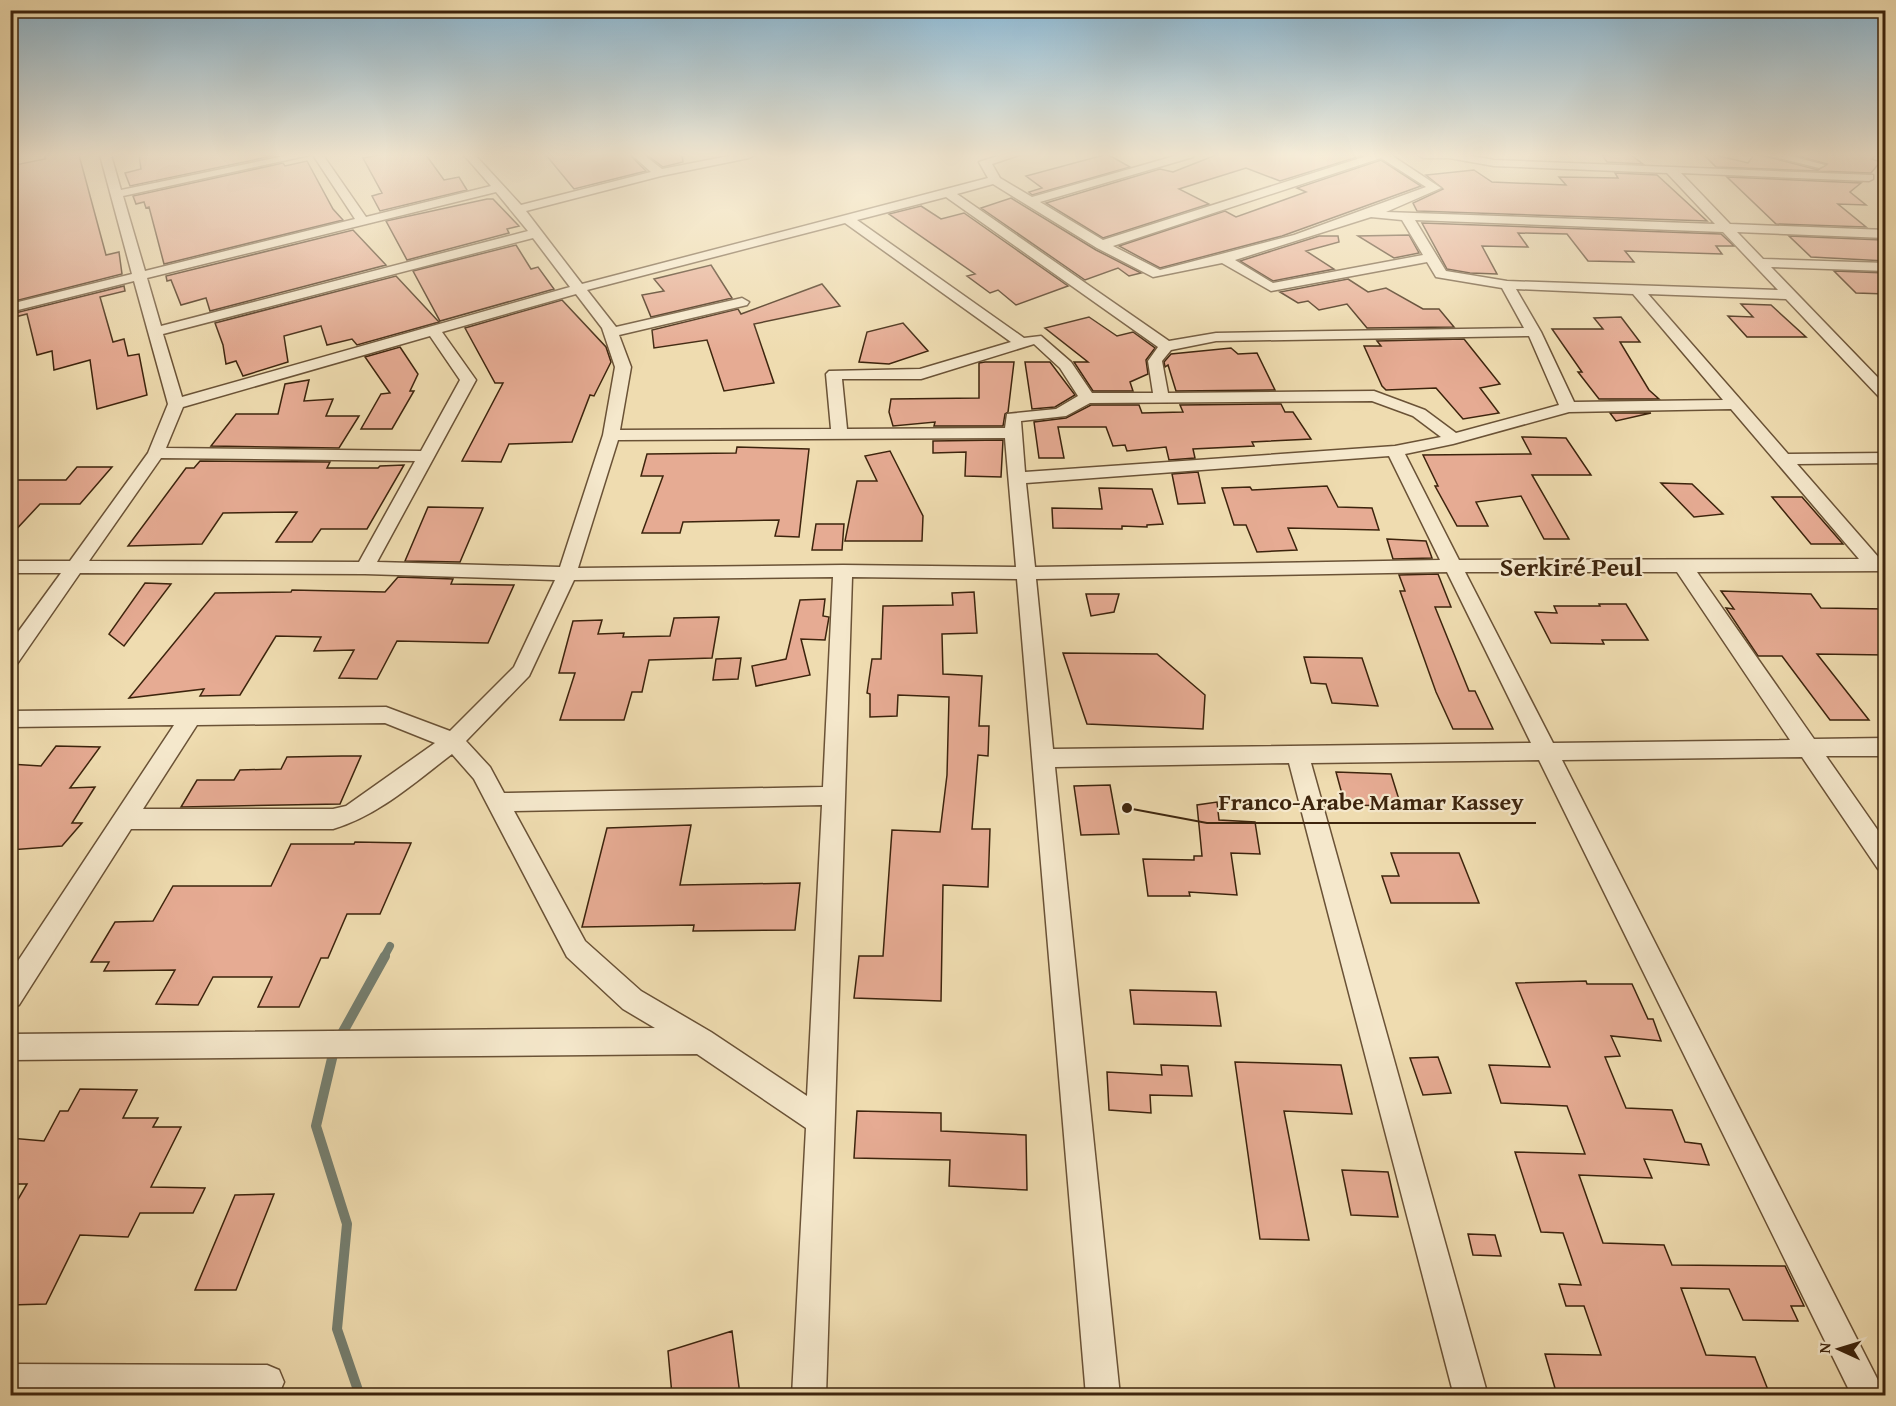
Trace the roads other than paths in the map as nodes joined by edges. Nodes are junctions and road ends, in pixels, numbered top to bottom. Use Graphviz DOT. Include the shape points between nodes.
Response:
graph roads {
  1 [pos="124,221"];
  2 [pos="369,221"];
  3 [pos="527,221"];
  4 [pos="836,221"];
  5 [pos="850,221"];
  6 [pos="988,221"];
  7 [pos="1061,221"];
  8 [pos="1178,221"];
  9 [pos="1351,221"];
  10 [pos="1409,221"];
  11 [pos="1512,221"];
  12 [pos="1720,221"];
  13 [pos="363,222"];
  14 [pos="1727,228"];
  15 [pos="536,233"];
  16 [pos="1886,234"];
  17 [pos="1102,245"];
  18 [pos="1431,257"];
  19 [pos="1226,260"];
  20 [pos="1760,263"];
  21 [pos="1886,267"];
  22 [pos="140,277"];
  23 [pos="1507,285"];
  24 [pos="581,288"];
  25 [pos="1637,290"];
  26 [pos="1790,295"];
  27 [pos="742,302"];
  28 [pos="10,308"];
  29 [pos="433,330"];
  30 [pos="156,332"];
  31 [pos="1534,332"];
  32 [pos="610,333"];
  33 [pos="1022,343"];
  34 [pos="1166,346"];
  35 [pos="1161,396"];
  36 [pos="1886,396"];
  37 [pos="1087,398"];
  38 [pos="176,404"];
  39 [pos="1735,404"];
  40 [pos="1568,407"];
  41 [pos="1012,433"];
  42 [pos="839,434"];
  43 [pos="611,435"];
  44 [pos="1453,439"];
  45 [pos="1395,452"];
  46 [pos="156,453"];
  47 [pos="426,456"];
  48 [pos="1886,458"];
  49 [pos="1783,459"];
  50 [pos="1018,478"];
  51 [pos="1880,565"];
  52 [pos="1452,566"];
  53 [pos="1683,566"];
  54 [pos="10,567"];
  55 [pos="76,567"];
  56 [pos="365,568"];
  57 [pos="843,571"];
  58 [pos="1027,573"];
  59 [pos="567,574"];
  60 [pos="10,659"];
  61 [pos="190,717"];
  62 [pos="10,719"];
  63 [pos="453,741"];
  64 [pos="1807,747"];
  65 [pos="1886,747"];
  66 [pos="1546,751"];
  67 [pos="1297,754"];
  68 [pos="1044,758"];
  69 [pos="833,796"];
  70 [pos="497,802"];
  71 [pos="124,819"];
  72 [pos="1886,862"];
  73 [pos="10,996"];
  74 [pos="701,1041"];
  75 [pos="10,1047"];
  76 [pos="820,1121"];
  77 [pos="10,1381"];
  78 [pos="267,1382"];
  79 [pos="808,1395"];
  80 [pos="1103,1395"];
  81 [pos="1471,1395"];
  82 [pos="1870,1395"];
  1 -- 22 [label="street"];
  2 -- 13 [label="street"];
  3 -- 15 [label="street"];
  4 -- 24 [label="street"];
  5 -- 33 [label="street"];
  6 -- 34 [label="street"];
  7 -- 17 [label="street"];
  8 -- 17 [label="street"];
  9 -- 19 [label="street"];
  10 -- 18 [label="street"];
  11 -- 14 [label="street"];
  12 -- 14 [label="street"];
  13 -- 22 [label="street"];
  14 -- 16 [label="street"];
  14 -- 20 [label="street"];
  15 -- 24 [label="street"];
  15 -- 30 [label="street"];
  17 -- 19 [label="street" via="1158,274"];
  18 -- 19 [label="street" via="1271,287"];
  18 -- 23 [label="street" via="1441,274"];
  20 -- 21 [label="street"];
  20 -- 26 [label="street"];
  22 -- 28 [label="street"];
  22 -- 30 [label="street"];
  23 -- 25 [label="street"];
  23 -- 31 [label="street"];
  24 -- 29 [label="street"];
  24 -- 32 [label="street"];
  25 -- 26 [label="street"];
  25 -- 39 [label="street"];
  26 -- 36 [label="street"];
  27 -- 32 [label="street"];
  29 -- 38 [label="street"];
  29 -- 47 [label="street" via="468,380"];
  30 -- 38 [label="street"];
  31 -- 34 [label="street" via="1216,337"];
  31 -- 40 [label="street"];
  32 -- 43 [label="street" via="623,367"];
  33 -- 37 [label="street" via="1036,339 1058,355 1074,373"];
  33 -- 42 [label="street" via="921,374 834,374"];
  34 -- 35 [label="street" via="1155,361"];
  35 -- 37 [label="street"];
  35 -- 44 [label="street" via="1374,396 1419,413"];
  37 -- 41 [label="street" via="1060,413 1013,417"];
  38 -- 46 [label="street"];
  39 -- 40 [label="street"];
  39 -- 49 [label="street"];
  40 -- 44 [label="street"];
  41 -- 42 [label="street"];
  41 -- 50 [label="street"];
  42 -- 43 [label="street"];
  43 -- 59 [label="street"];
  44 -- 45 [label="street"];
  45 -- 50 [label="street"];
  45 -- 52 [label="street"];
  46 -- 47 [label="street"];
  46 -- 55 [label="street"];
  47 -- 56 [label="street"];
  48 -- 49 [label="street"];
  49 -- 51 [label="street"];
  50 -- 58 [label="street"];
  51 -- 53 [label="street"];
  52 -- 53 [label="street"];
  52 -- 58 [label="street"];
  52 -- 66 [label="street"];
  53 -- 64 [label="street"];
  54 -- 55 [label="street"];
  55 -- 56 [label="street"];
  55 -- 60 [label="street"];
  56 -- 59 [label="street"];
  57 -- 58 [label="street"];
  57 -- 59 [label="street"];
  57 -- 69 [label="street"];
  58 -- 68 [label="street"];
  59 -- 63 [label="street" via="522,671"];
  61 -- 62 [label="street"];
  61 -- 63 [label="street" via="386,715"];
  61 -- 71 [label="street"];
  63 -- 70 [label="street" via="482,773"];
  63 -- 71 [label="street" via="369,804 333,819"];
  64 -- 65 [label="street"];
  64 -- 66 [label="street"];
  64 -- 72 [label="street"];
  66 -- 67 [label="street"];
  66 -- 82 [label="street"];
  67 -- 68 [label="street"];
  67 -- 81 [label="street"];
  68 -- 80 [label="street"];
  69 -- 70 [label="street"];
  69 -- 76 [label="street"];
  70 -- 74 [label="street" via="576,949 632,1000"];
  71 -- 73 [label="street"];
  74 -- 75 [label="street"];
  74 -- 76 [label="street"];
  76 -- 79 [label="street"];
  77 -- 78 [label="street"];
}
